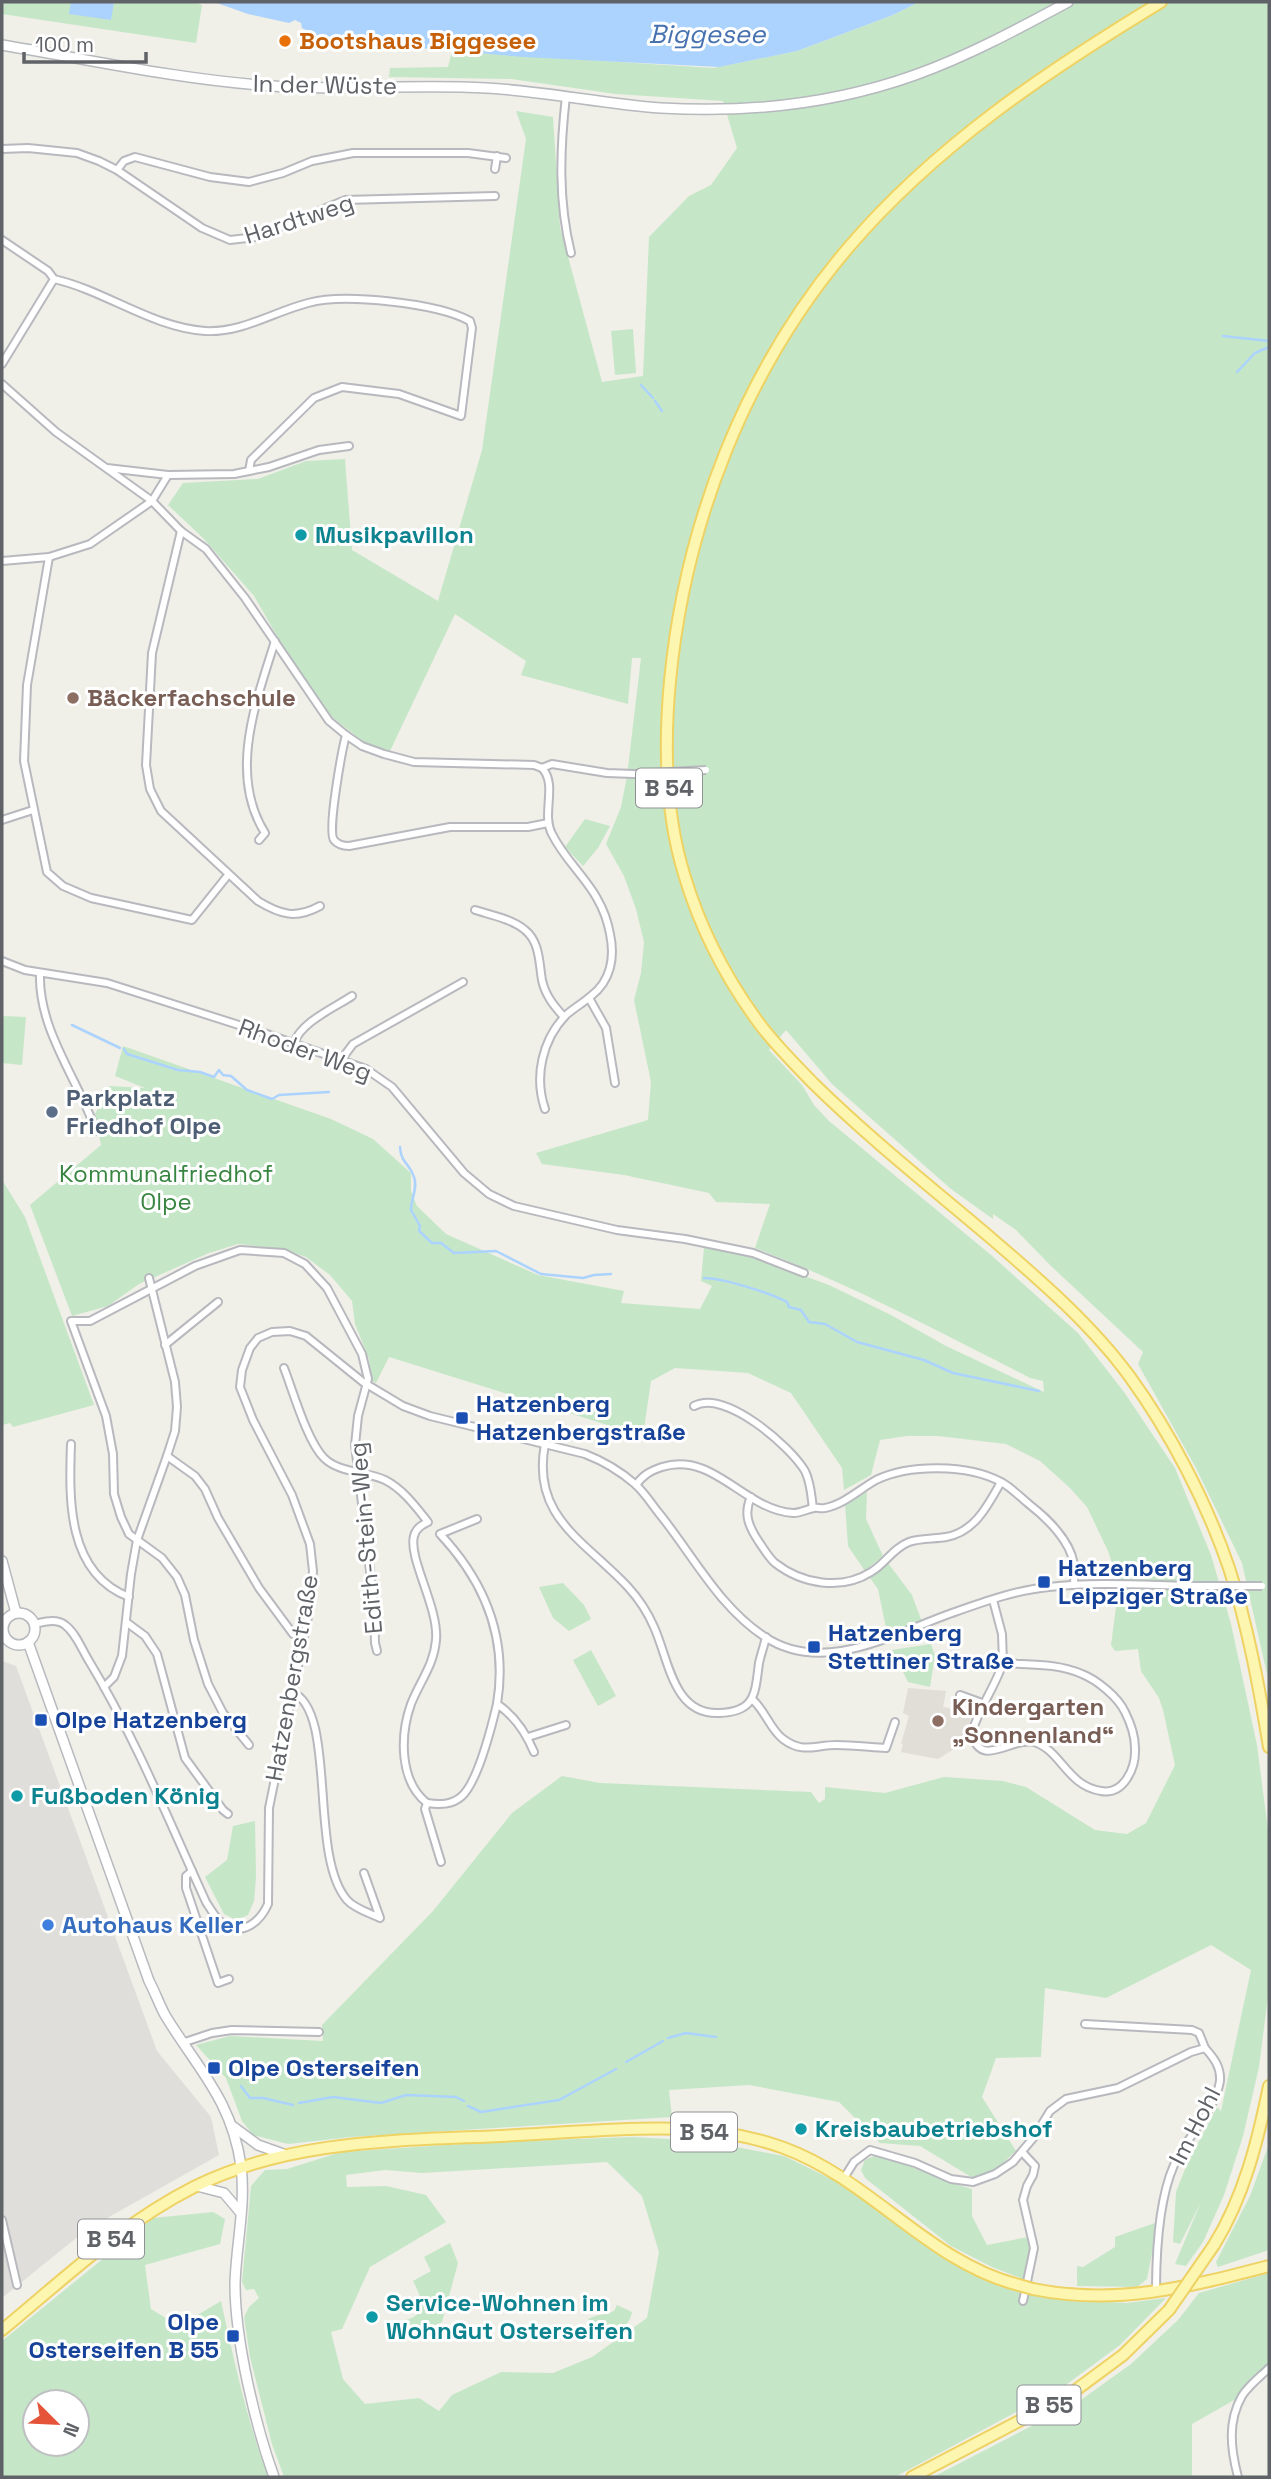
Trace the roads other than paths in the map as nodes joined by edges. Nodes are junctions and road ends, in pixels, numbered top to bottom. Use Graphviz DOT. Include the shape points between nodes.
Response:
graph roads {
  1 [pos="1068,2"];
  2 [pos="1161,2"];
  3 [pos="2,45"];
  4 [pos="566,96"];
  5 [pos="2,149"];
  6 [pos="497,156"];
  7 [pos="506,158"];
  8 [pos="495,169"];
  9 [pos="117,170"];
  10 [pos="495,195"];
  11 [pos="2,240"];
  12 [pos="571,253"];
  13 [pos="54,279"];
  14 [pos="2,364"];
  15 [pos="2,384"];
  16 [pos="349,446"];
  17 [pos="107,468"];
  18 [pos="249,471"];
  19 [pos="168,475"];
  20 [pos="152,501"];
  21 [pos="181,531"];
  22 [pos="49,556"];
  23 [pos="2,561"];
  24 [pos="275,641"];
  25 [pos="346,735"];
  26 [pos="542,768"];
  27 [pos="706,770"];
  28 [pos="33,810"];
  29 [pos="2,820"];
  30 [pos="548,823"];
  31 [pos="259,840"];
  32 [pos="228,874"];
  33 [pos="320,906"];
  34 [pos="475,910"];
  35 [pos="3,962"];
  36 [pos="40,973"];
  37 [pos="463,982"];
  38 [pos="352,996"];
  39 [pos="589,998"];
  40 [pos="565,1017"];
  41 [pos="293,1043"];
  42 [pos="341,1060"];
  43 [pos="615,1083"];
  44 [pos="545,1109"];
  45 [pos="96,1131"];
  46 [pos="804,1273"];
  47 [pos="149,1278"];
  48 [pos="152,1287"];
  49 [pos="218,1302"];
  50 [pos="165,1345"];
  51 [pos="284,1368"];
  52 [pos="367,1385"];
  53 [pos="694,1406"];
  54 [pos="71,1444"];
  55 [pos="545,1444"];
  56 [pos="167,1456"];
  57 [pos="359,1472"];
  58 [pos="1001,1482"];
  59 [pos="636,1485"];
  60 [pos="751,1497"];
  61 [pos="813,1508"];
  62 [pos="477,1519"];
  63 [pos="428,1522"];
  64 [pos="440,1534"];
  65 [pos="137,1540"];
  66 [pos="2,1561"];
  67 [pos="1074,1585"];
  68 [pos="1266,1587"];
  69 [pos="129,1597"];
  70 [pos="993,1600"];
  71 [pos="16,1613"];
  72 [pos="127,1622"];
  73 [pos="34,1624"];
  74 [pos="3,1636"];
  75 [pos="766,1637"];
  76 [pos="303,1638"];
  77 [pos="28,1642"];
  78 [pos="377,1651"];
  79 [pos="1003,1663"];
  80 [pos="104,1687"];
  81 [pos="292,1692"];
  82 [pos="960,1695"];
  83 [pos="752,1700"];
  84 [pos="985,1703"];
  85 [pos="497,1704"];
  86 [pos="895,1722"];
  87 [pos="566,1725"];
  88 [pos="528,1737"];
  89 [pos="249,1745"];
  90 [pos="1269,1747"];
  91 [pos="534,1752"];
  92 [pos="427,1803"];
  93 [pos="228,1814"];
  94 [pos="440,1862"];
  95 [pos="191,1871"];
  96 [pos="364,1873"];
  97 [pos="229,1979"];
  98 [pos="1085,2024"];
  99 [pos="319,2032"];
  100 [pos="184,2042"];
  101 [pos="1205,2048"];
  102 [pos="1269,2087"];
  103 [pos="1269,2118"];
  104 [pos="231,2125"];
  105 [pos="1259,2130"];
  106 [pos="1023,2153"];
  107 [pos="286,2155"];
  108 [pos="241,2168"];
  109 [pos="844,2178"];
  110 [pos="197,2186"];
  111 [pos="241,2213"];
  112 [pos="2,2220"];
  113 [pos="1269,2266"];
  114 [pos="1027,2284"];
  115 [pos="17,2285"];
  116 [pos="1156,2292"];
  117 [pos="1023,2301"];
  118 [pos="2,2330"];
  119 [pos="1269,2368"];
  120 [pos="274,2477"];
  121 [pos="912,2477"];
  122 [pos="1238,2477"];
  1 -- 4 [label="street, In der Wüste" via="914,75 812,101 694,109"];
  2 -- 90 [label="main road, B 54" via="1006,102 942,153 857,239 813,294 750,397 703,514 677,621 666,766 683,873 727,974 757,1020 850,1120 1060,1299 1128,1375 1156,1416 1228,1566 1249,1639"];
  3 -- 4 [label="street, In der Wüste" via="272,86 467,87"];
  4 -- 12 [label="street" via="561,181"];
  5 -- 9 [label="street, Hardtweg" via="77,153"];
  6 -- 7 [label="street"];
  6 -- 8 [label="street"];
  6 -- 9 [label="street" via="353,153 250,182 210,177 135,157"];
  9 -- 10 [label="street, Hardtweg" via="202,228 230,240 256,237 345,200"];
  11 -- 13 [label="street"];
  13 -- 14 [label="street"];
  13 -- 18 [label="street" via="174,326 203,331 239,328 305,304 346,298 415,306 470,321 461,416 399,394 342,387 314,398 251,460"];
  15 -- 17 [label="street" via="56,432"];
  16 -- 18 [label="street"];
  17 -- 19 [label="street"];
  17 -- 20 [label="street"];
  18 -- 19 [label="street"];
  19 -- 20 [label="street"];
  20 -- 21 [label="street"];
  20 -- 22 [label="street" via="90,544"];
  21 -- 24 [label="street" via="206,550"];
  21 -- 32 [label="street" via="152,653 146,765 150,789 161,811"];
  22 -- 23 [label="street"];
  22 -- 28 [label="street" via="27,685 24,761"];
  24 -- 25 [label="street" via="329,721"];
  24 -- 31 [label="street" via="254,708 245,762 256,817 265,833"];
  25 -- 26 [label="street" via="362,746 414,762"];
  25 -- 30 [label="street" via="332,818 332,836 341,845 450,827"];
  26 -- 27 [label="street, bridge" via="552,764 634,774"];
  26 -- 30 [label="street" via="549,778"];
  28 -- 29 [label="street"];
  28 -- 32 [label="street" via="47,872 63,886 91,898 192,920"];
  30 -- 39 [label="street" via="559,846 593,891 610,932 612,964 601,987"];
  32 -- 33 [label="street" via="272,909 305,914"];
  34 -- 40 [label="street" via="514,922 532,936 545,988"];
  35 -- 36 [label="street, Rhoder Weg"];
  36 -- 41 [label="street, Rhoder Weg" via="107,983"];
  36 -- 45 [label="street" via="50,1030"];
  37 -- 42 [label="street" via="353,1044"];
  38 -- 41 [label="street" via="296,1034"];
  39 -- 40 [label="street"];
  39 -- 43 [label="street" via="606,1028"];
  40 -- 44 [label="street" via="548,1041 541,1066 539,1088"];
  41 -- 42 [label="street, Rhoder Weg"];
  42 -- 46 [label="street, Rhoder Weg" via="366,1069 392,1087 464,1173 501,1201 595,1226 753,1254"];
  47 -- 48 [label="street"];
  48 -- 50 [label="street"];
  48 -- 52 [label="street" via="240,1250 284,1253 305,1264 327,1288 362,1354"];
  48 -- 65 [label="street" via="90,1321 71,1321 106,1416 114,1494 129,1534"];
  49 -- 50 [label="street"];
  50 -- 56 [label="street" via="177,1407"];
  51 -- 57 [label="street" via="321,1454 335,1466"];
  52 -- 55 [label="street, Hatzenbergstraße" via="430,1416"];
  52 -- 57 [label="street, Edith-Stein-Weg" via="355,1446"];
  52 -- 76 [label="street, Hatzenbergstraße" via="306,1336 290,1331 258,1338 242,1370 243,1398 292,1495 310,1544 313,1571"];
  53 -- 61 [label="street" via="712,1403 737,1412 771,1434 804,1469"];
  54 -- 69 [label="street" via="71,1497 80,1550 107,1585"];
  55 -- 59 [label="street, Hatzenbergstraße" via="607,1463"];
  55 -- 83 [label="street" via="542,1472 550,1505 644,1610 680,1695 701,1711 715,1713 742,1709"];
  56 -- 65 [label="street"];
  56 -- 76 [label="street" via="205,1489 259,1588 293,1634"];
  57 -- 63 [label="street" via="396,1487"];
  57 -- 78 [label="street, Edith-Stein-Weg"];
  58 -- 60 [label="street" via="970,1527 950,1537 911,1541 860,1578 830,1585 788,1572 773,1562 747,1520"];
  58 -- 61 [label="street" via="977,1474 923,1468 879,1479 839,1502"];
  58 -- 67 [label="street" via="1055,1530 1074,1564"];
  59 -- 60 [label="street" via="656,1469 687,1464 708,1469"];
  59 -- 75 [label="street, Hatzenbergstraße" via="731,1609"];
  60 -- 61 [label="street" via="764,1506 794,1513"];
  62 -- 64 [label="street"];
  63 -- 64 [label="street"];
  63 -- 92 [label="street" via="414,1536 414,1549 431,1601 437,1632 435,1655 405,1724 408,1780 415,1794"];
  64 -- 85 [label="street" via="487,1600 499,1648"];
  65 -- 69 [label="street"];
  65 -- 89 [label="street" via="177,1577 208,1684 223,1713"];
  66 -- 71 [label="street"];
  67 -- 68 [label="street, Hatzenbergstraße, bridge"];
  67 -- 70 [label="street, Hatzenbergstraße"];
  69 -- 72 [label="street"];
  70 -- 75 [label="street, Hatzenbergstraße" via="837,1652 796,1649"];
  70 -- 79 [label="street" via="1002,1634"];
  71 -- 73 [label="street" via="26,1614"];
  71 -- 74 [label="street" via="4,1622"];
  72 -- 80 [label="street" via="122,1656 114,1677"];
  72 -- 93 [label="street" via="158,1654 185,1759"];
  73 -- 77 [label="street"];
  73 -- 80 [label="street, Hatzenbergstraße" via="55,1621 65,1625"];
  74 -- 77 [label="street" via="17,1645"];
  75 -- 83 [label="street"];
  76 -- 81 [label="street, Hatzenbergstraße"];
  77 -- 100 [label="street" via="149,1981"];
  79 -- 84 [label="street"];
  79 -- 84 [label="street" via="1058,1666 1083,1674 1110,1695 1124,1710 1136,1746 1130,1775 1120,1787 1105,1792 1089,1789 1034,1742 1021,1741 997,1752 984,1750 972,1732"];
  80 -- 95 [label="street, Hatzenbergstraße"];
  81 -- 95 [label="street, Hatzenbergstraße" via="269,1808 269,1894 264,1914 243,1928 223,1924"];
  81 -- 96 [label="street" via="306,1704 317,1735 329,1861 346,1899 380,1918"];
  82 -- 84 [label="street"];
  83 -- 86 [label="street" via="782,1738 808,1749 834,1745 886,1748"];
  85 -- 88 [label="street"];
  85 -- 92 [label="street" via="468,1788 450,1803"];
  87 -- 88 [label="street"];
  88 -- 91 [label="street"];
  92 -- 94 [label="street"];
  95 -- 97 [label="street" via="186,1888 210,1966 218,1983"];
  98 -- 101 [label="street, Im Hohl" via="1192,2030 1199,2033"];
  99 -- 100 [label="street" via="232,2030"];
  100 -- 104 [label="street" via="214,2086"];
  101 -- 106 [label="street, Im Hohl" via="1118,2088 1066,2099 1050,2111"];
  101 -- 116 [label="street, Im Hohl" via="1219,2066 1217,2093 1169,2179"];
  102 -- 105 [label="main road, B 55"];
  103 -- 105 [label="main road"];
  104 -- 107 [label="street" via="258,2145"];
  104 -- 108 [label="street"];
  105 -- 121 [label="main road, B 55, bridge" via="1237,2199 1214,2245 1169,2310 1123,2355 1069,2395"];
  106 -- 109 [label="street, Im Hohl" via="995,2174 973,2182 951,2179 870,2150 854,2162"];
  106 -- 114 [label="street" via="1035,2166 1023,2200 1034,2248"];
  107 -- 108 [label="main road, B 54"];
  107 -- 109 [label="main road, B 54" via="360,2145 668,2129 760,2140"];
  108 -- 110 [label="main road, B 54"];
  108 -- 111 [label="street"];
  109 -- 114 [label="main road, B 54" via="943,2252 1004,2282"];
  110 -- 111 [label="street" via="224,2193"];
  110 -- 118 [label="main road, B 54" via="130,2225"];
  111 -- 120 [label="street" via="236,2310"];
  112 -- 115 [label="street"];
  113 -- 116 [label="main road, B 54"];
  114 -- 116 [label="main road, B 54" via="1069,2295"];
  114 -- 117 [label="street"];
  119 -- 122 [label="street" via="1243,2395 1234,2418 1231,2444"];
}
